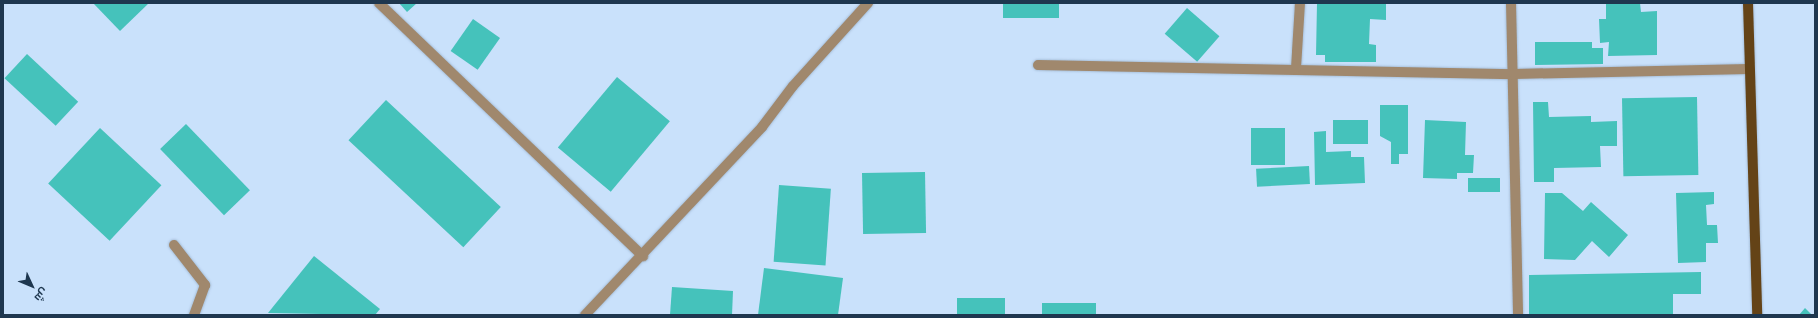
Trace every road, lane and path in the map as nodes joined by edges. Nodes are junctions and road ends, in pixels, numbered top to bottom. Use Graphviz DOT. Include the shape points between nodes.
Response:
graph roads {
  1 [pos="379,3"];
  2 [pos="868,3"];
  3 [pos="1300,3"];
  4 [pos="1511,3"];
  5 [pos="1748,3"];
  6 [pos="1038,65"];
  7 [pos="1296,68"];
  8 [pos="1749,69"];
  9 [pos="1514,74"];
  10 [pos="174,245"];
  11 [pos="643,256"];
  12 [pos="194,315"];
  13 [pos="585,315"];
  14 [pos="1518,315"];
  15 [pos="1757,315"];
  1 -- 11 [label="street"];
  2 -- 11 [label="street" via="793,86 762,127"];
  3 -- 7 [label="street"];
  4 -- 9 [label="street"];
  5 -- 8 [label="main road"];
  6 -- 7 [label="street"];
  7 -- 9 [label="street"];
  8 -- 9 [label="street"];
  8 -- 15 [label="main road"];
  9 -- 14 [label="street"];
  10 -- 12 [label="street" via="205,285"];
  11 -- 13 [label="street"];
}
